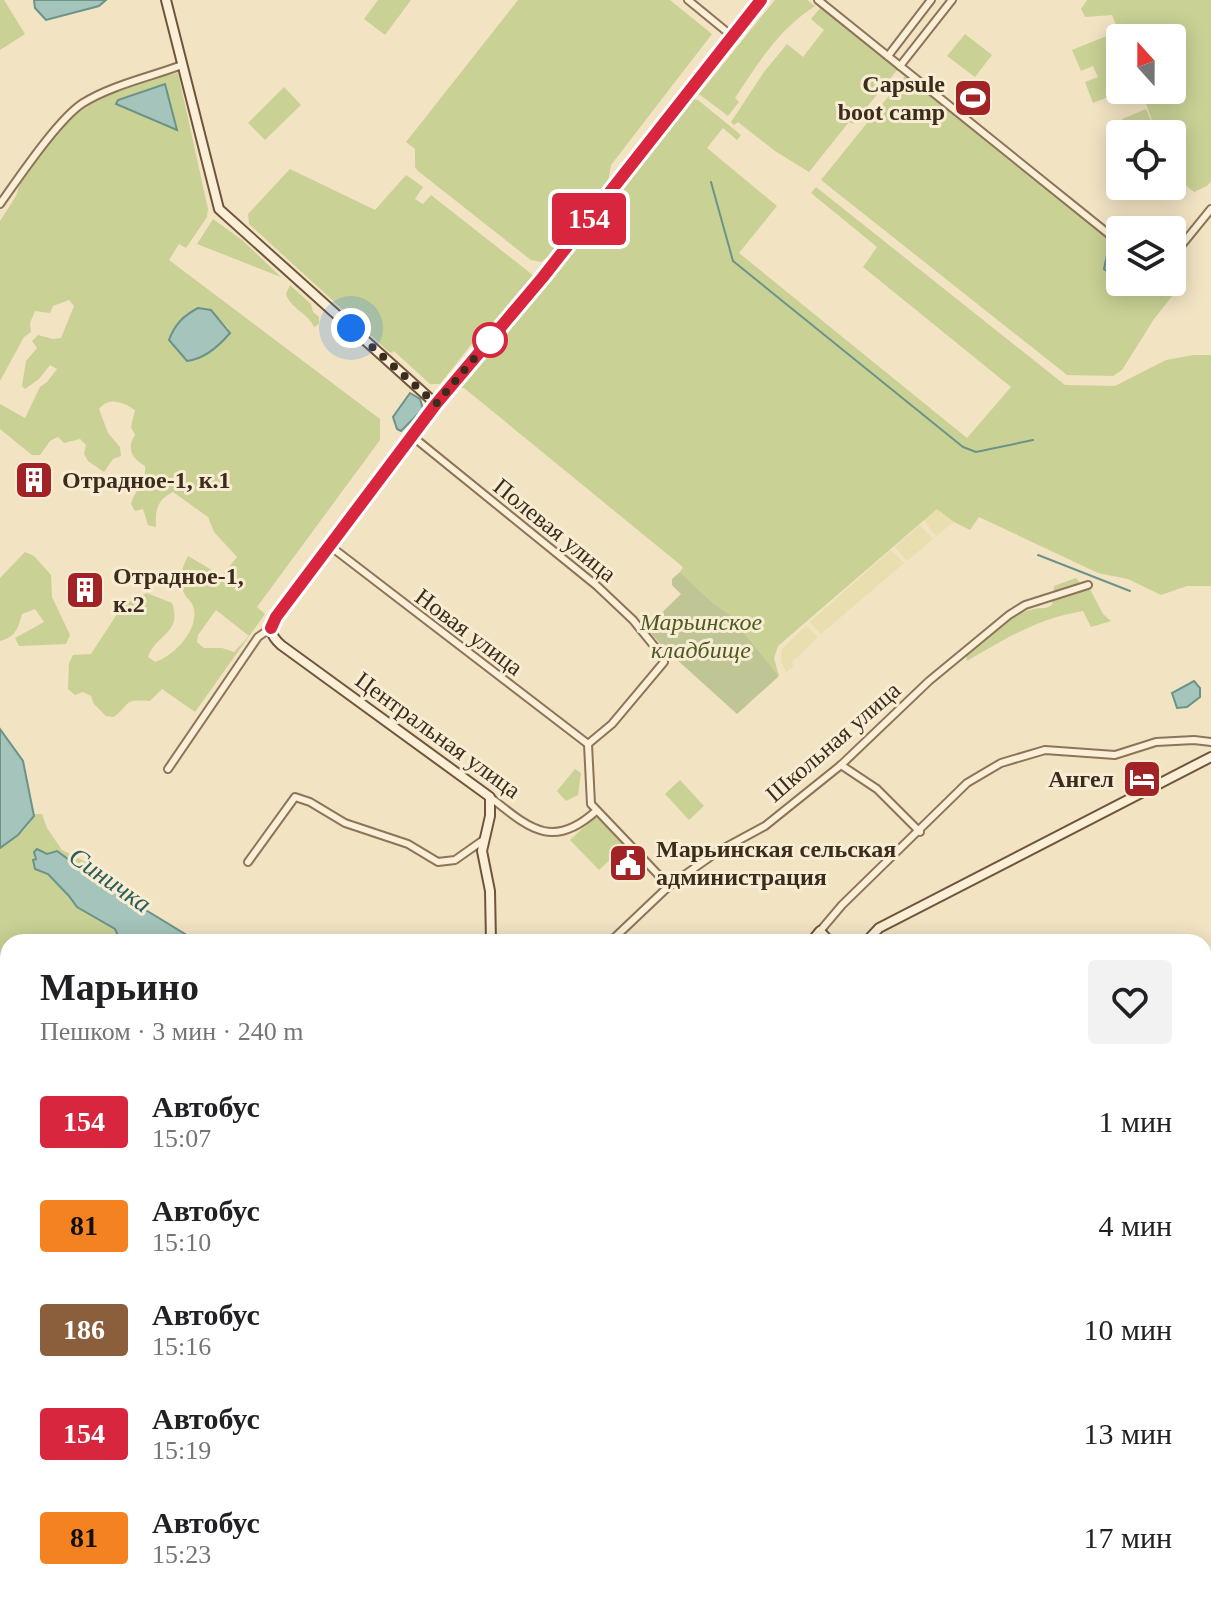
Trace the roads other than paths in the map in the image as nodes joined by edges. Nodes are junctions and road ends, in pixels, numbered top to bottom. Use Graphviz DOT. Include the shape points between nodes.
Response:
graph roads {
  1 [pos="166,0"];
  2 [pos="688,0"];
  3 [pos="761,0"];
  4 [pos="818,0"];
  5 [pos="931,0"];
  6 [pos="952,0"];
  7 [pos="732,36"];
  8 [pos="888,56"];
  9 [pos="182,65"];
  10 [pos="900,66"];
  11 [pos="0,204"];
  12 [pos="1211,209"];
  13 [pos="1106,232"];
  14 [pos="1186,240"];
  15 [pos="436,404"];
  16 [pos="412,436"];
  17 [pos="330,546"];
  18 [pos="1088,585"];
  19 [pos="271,628"];
  20 [pos="1211,742"];
  21 [pos="588,744"];
  22 [pos="1211,757"];
  23 [pos="841,765"];
  24 [pos="168,769"];
  25 [pos="490,797"];
  26 [pos="596,811"];
  27 [pos="920,832"];
  28 [pos="482,841"];
  29 [pos="248,862"];
  30 [pos="669,886"];
  31 [pos="820,931"];
  32 [pos="491,934"];
  33 [pos="618,934"];
  34 [pos="818,934"];
  35 [pos="823,934"];
  36 [pos="873,934"];
  1 -- 9 [label="street"];
  2 -- 7 [label="street"];
  3 -- 7 [label="street"];
  4 -- 8 [label="street"];
  5 -- 8 [label="street"];
  6 -- 10 [label="street"];
  7 -- 15 [label="street"];
  8 -- 10 [label="street"];
  9 -- 11 [label="street" via="76,108"];
  9 -- 15 [label="street" via="222,213"];
  10 -- 13 [label="street"];
  12 -- 14 [label="street"];
  15 -- 16 [label="street"];
  16 -- 17 [label="street"];
  16 -- 21 [label="street, Полевая улица" via="621,607 661,653 664,662 612,724"];
  17 -- 19 [label="street"];
  17 -- 21 [label="street, Новая улица"];
  18 -- 23 [label="street, Школьная улица" via="1009,615 929,681"];
  19 -- 24 [label="street" via="258,637"];
  19 -- 25 [label="street, Центральная улица" via="281,645"];
  20 -- 27 [label="street" via="1156,742 1115,755 1059,749 1016,757 967,783"];
  21 -- 26 [label="street" via="591,804"];
  22 -- 36 [label="street"];
  23 -- 27 [label="street" via="877,789"];
  23 -- 30 [label="street, Школьная улица" via="765,826"];
  25 -- 26 [label="street, Центральная улица" via="540,832 575,826"];
  25 -- 28 [label="street"];
  26 -- 30 [label="street"];
  27 -- 31 [label="street"];
  28 -- 29 [label="street" via="455,860 438,862 295,797"];
  28 -- 32 [label="street"];
  30 -- 33 [label="street, Школьная улица"];
  31 -- 34 [label="street"];
  31 -- 35 [label="street"];
}
